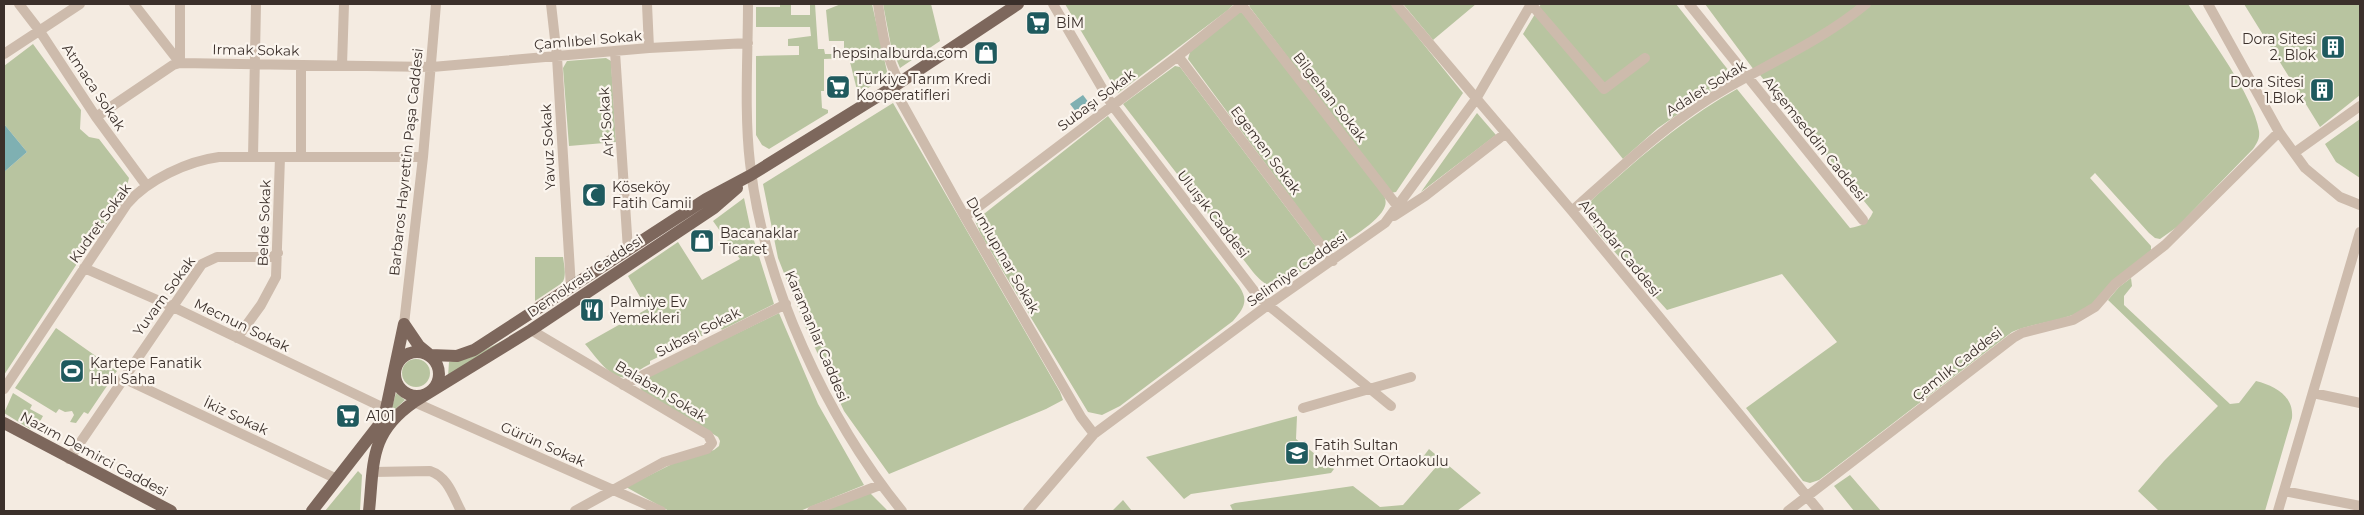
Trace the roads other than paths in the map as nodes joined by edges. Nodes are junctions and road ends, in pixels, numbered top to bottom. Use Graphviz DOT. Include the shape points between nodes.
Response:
graph roads {
  1 [pos="19,4"];
  2 [pos="80,4"];
  3 [pos="134,4"];
  4 [pos="180,4"];
  5 [pos="256,4"];
  6 [pos="344,4"];
  7 [pos="436,4"];
  8 [pos="551,4"];
  9 [pos="647,4"];
  10 [pos="748,4"];
  11 [pos="878,4"];
  12 [pos="1018,4"];
  13 [pos="1053,4"];
  14 [pos="1242,4"];
  15 [pos="1396,4"];
  16 [pos="1531,4"];
  17 [pos="1689,4"];
  18 [pos="1866,4"];
  19 [pos="2208,4"];
  20 [pos="39,30"];
  21 [pos="748,43"];
  22 [pos="649,48"];
  23 [pos="615,52"];
  24 [pos="4,54"];
  25 [pos="1178,56"];
  26 [pos="556,57"];
  27 [pos="1646,58"];
  28 [pos="180,63"];
  29 [pos="255,64"];
  30 [pos="301,65"];
  31 [pos="342,66"];
  32 [pos="432,67"];
  33 [pos="1748,77"];
  34 [pos="897,85"];
  35 [pos="1476,99"];
  36 [pos="1112,105"];
  37 [pos="2360,106"];
  38 [pos="96,117"];
  39 [pos="2279,132"];
  40 [pos="1506,133"];
  41 [pos="2294,153"];
  42 [pos="253,157"];
  43 [pos="280,157"];
  44 [pos="301,157"];
  45 [pos="423,157"];
  46 [pos="751,175"];
  47 [pos="146,185"];
  48 [pos="2360,205"];
  49 [pos="1398,207"];
  50 [pos="1572,212"];
  51 [pos="964,217"];
  52 [pos="1863,220"];
  53 [pos="1385,222"];
  54 [pos="2360,232"];
  55 [pos="628,250"];
  56 [pos="278,253"];
  57 [pos="1333,261"];
  58 [pos="84,268"];
  59 [pos="570,288"];
  60 [pos="786,304"];
  61 [pos="1268,305"];
  62 [pos="171,306"];
  63 [pos="404,324"];
  64 [pos="534,331"];
  65 [pos="237,338"];
  66 [pos="430,355"];
  67 [pos="395,368"];
  68 [pos="1411,377"];
  69 [pos="123,378"];
  70 [pos="623,385"];
  71 [pos="4,389"];
  72 [pos="1371,389"];
  73 [pos="430,394"];
  74 [pos="2313,394"];
  75 [pos="414,402"];
  76 [pos="2360,403"];
  77 [pos="1391,406"];
  78 [pos="1302,408"];
  79 [pos="386,409"];
  80 [pos="4,423"];
  81 [pos="1094,434"];
  82 [pos="69,459"];
  83 [pos="374,472"];
  84 [pos="337,479"];
  85 [pos="880,485"];
  86 [pos="614,489"];
  87 [pos="2284,491"];
  88 [pos="1807,497"];
  89 [pos="2360,506"];
  90 [pos="1032,510"];
  91 [pos="171,511"];
  92 [pos="312,511"];
  93 [pos="369,511"];
  94 [pos="461,511"];
  95 [pos="575,511"];
  96 [pos="661,511"];
  97 [pos="812,511"];
  98 [pos="902,511"];
  99 [pos="1788,511"];
  100 [pos="1819,511"];
  101 [pos="2278,511"];
  1 -- 20 [label="street, Atmaca Sokak"];
  2 -- 20 [label="street"];
  3 -- 28 [label="street"];
  4 -- 28 [label="street"];
  5 -- 29 [label="street"];
  6 -- 31 [label="street"];
  7 -- 32 [label="street, Barbaros Hayrettin Paşa Caddesi"];
  8 -- 26 [label="street, Yavuz Sokak"];
  9 -- 22 [label="street"];
  10 -- 21 [label="street, Karamanlar Caddesi"];
  11 -- 34 [label="street, Dumlupınar Sokak" via="884,42"];
  12 -- 34 [label="main road, Demokrasi Caddesi"];
  13 -- 36 [label="street, Uluışık Caddesi"];
  14 -- 25 [label="street, Subaşı Sokak"];
  14 -- 49 [label="street, Bilgehan Sokak"];
  15 -- 35 [label="street, Alemdar Caddesi"];
  16 -- 27 [label="street" via="1604,89"];
  16 -- 35 [label="street, Selimiye Caddesi"];
  17 -- 33 [label="street, Akşemseddin Caddesi"];
  18 -- 33 [label="street, Adalet Sokak" via="1843,23"];
  19 -- 39 [label="street"];
  20 -- 24 [label="street"];
  20 -- 38 [label="street, Atmaca Sokak"];
  21 -- 22 [label="street, Çamlıbel Sokak"];
  21 -- 46 [label="street, Karamanlar Caddesi"];
  22 -- 23 [label="street, Çamlıbel Sokak"];
  23 -- 26 [label="street, Çamlıbel Sokak"];
  23 -- 55 [label="street, Ark Sokak"];
  25 -- 36 [label="street, Subaşı Sokak"];
  25 -- 57 [label="street, Egemen Sokak"];
  26 -- 32 [label="street, Çamlıbel Sokak"];
  26 -- 59 [label="street, Yavuz Sokak"];
  28 -- 29 [label="street, Irmak Sokak"];
  28 -- 38 [label="street, Irmak Sokak"];
  29 -- 30 [label="street, Irmak Sokak"];
  29 -- 42 [label="street"];
  30 -- 31 [label="street, Irmak Sokak"];
  30 -- 44 [label="street"];
  31 -- 32 [label="street, Irmak Sokak"];
  32 -- 45 [label="street, Barbaros Hayrettin Paşa Caddesi"];
  33 -- 50 [label="street, Adalet Sokak" via="1666,130"];
  33 -- 52 [label="street, Akşemseddin Caddesi"];
  34 -- 46 [label="main road, Demokrasi Caddesi"];
  34 -- 51 [label="street, Dumlupınar Sokak"];
  35 -- 40 [label="street, Alemdar Caddesi"];
  35 -- 49 [label="street, Selimiye Caddesi"];
  36 -- 51 [label="street, Subaşı Sokak"];
  36 -- 61 [label="street, Uluışık Caddesi"];
  37 -- 41 [label="street"];
  38 -- 47 [label="street, Atmaca Sokak"];
  39 -- 41 [label="street"];
  39 -- 88 [label="street, Çamlık Caddesi" via="2166,245 2115,284 2095,307 2073,320 2013,338"];
  40 -- 50 [label="street, Alemdar Caddesi"];
  40 -- 53 [label="street" via="1425,196"];
  41 -- 48 [label="street" via="2322,184 2340,197"];
  42 -- 43 [label="street, Kudret Sokak"];
  42 -- 47 [label="street, Kudret Sokak" via="209,158"];
  43 -- 44 [label="street, Kudret Sokak"];
  43 -- 56 [label="street, Belde Sokak"];
  44 -- 45 [label="street, Kudret Sokak"];
  45 -- 63 [label="street, Barbaros Hayrettin Paşa Caddesi"];
  46 -- 55 [label="main road, Demokrasi Caddesi" via="706,199"];
  46 -- 60 [label="street, Karamanlar Caddesi" via="764,238"];
  46 -- 64 [label="main road, Demokrasi Caddesi" via="714,208"];
  47 -- 58 [label="street, Kudret Sokak" via="128,204"];
  49 -- 53 [label="street, Selimiye Caddesi"];
  50 -- 88 [label="street, Alemdar Caddesi"];
  51 -- 81 [label="street, Dumlupınar Sokak"];
  53 -- 57 [label="street, Selimiye Caddesi"];
  54 -- 74 [label="street"];
  55 -- 59 [label="main road, Demokrasi Caddesi"];
  56 -- 62 [label="street, Yuvam Sokak" via="272,257 206,260"];
  56 -- 65 [label="street, Belde Sokak" via="273,285"];
  57 -- 61 [label="street, Selimiye Caddesi"];
  58 -- 62 [label="street, Mecnun Sokak"];
  58 -- 71 [label="street, Kudret Sokak"];
  59 -- 66 [label="main road, Demokrasi Caddesi" via="474,350 456,356"];
  60 -- 70 [label="street, Subaşı Sokak"];
  60 -- 85 [label="street, Karamanlar Caddesi" via="824,393"];
  61 -- 72 [label="street, Uluışık Caddesi"];
  61 -- 81 [label="street, Selimiye Caddesi"];
  62 -- 65 [label="street, Mecnun Sokak"];
  62 -- 69 [label="street, Yuvam Sokak"];
  63 -- 66 [label="main road"];
  63 -- 67 [label="main road"];
  64 -- 70 [label="street, Balaban Sokak"];
  64 -- 73 [label="main road, Demokrasi Caddesi"];
  65 -- 79 [label="street, Mecnun Sokak"];
  66 -- 67 [label="main road" via="409,353"];
  66 -- 73 [label="main road" via="440,375"];
  67 -- 73 [label="main road" via="396,383 406,393 413,396"];
  67 -- 79 [label="main road"];
  68 -- 72 [label="street"];
  69 -- 82 [label="street, Yuvam Sokak"];
  69 -- 84 [label="street, İkiz Sokak"];
  70 -- 86 [label="street, Balaban Sokak" via="708,435 712,443 707,449 664,462"];
  72 -- 77 [label="street, Uluışık Caddesi"];
  72 -- 78 [label="street"];
  73 -- 75 [label="main road, Demokrasi Caddesi"];
  74 -- 76 [label="street"];
  74 -- 87 [label="street"];
  75 -- 83 [label="main road, Demokrasi Caddesi" via="383,432 377,445"];
  75 -- 86 [label="street, Gürün Sokak"];
  79 -- 84 [label="main road" via="372,435"];
  80 -- 82 [label="main road, Nazım Demirci Caddesi"];
  81 -- 90 [label="street, Selimiye Caddesi"];
  82 -- 91 [label="main road, Nazım Demirci Caddesi"];
  83 -- 93 [label="main road, Demokrasi Caddesi"];
  83 -- 94 [label="street" via="430,471 437,474 447,484"];
  84 -- 92 [label="main road"];
  85 -- 97 [label="street"];
  85 -- 98 [label="street, Karamanlar Caddesi"];
  86 -- 95 [label="street, Balaban Sokak"];
  86 -- 96 [label="street, Gürün Sokak"];
  87 -- 89 [label="street"];
  87 -- 101 [label="street"];
  88 -- 99 [label="street, Çamlık Caddesi"];
  88 -- 100 [label="street, Alemdar Caddesi"];
}
